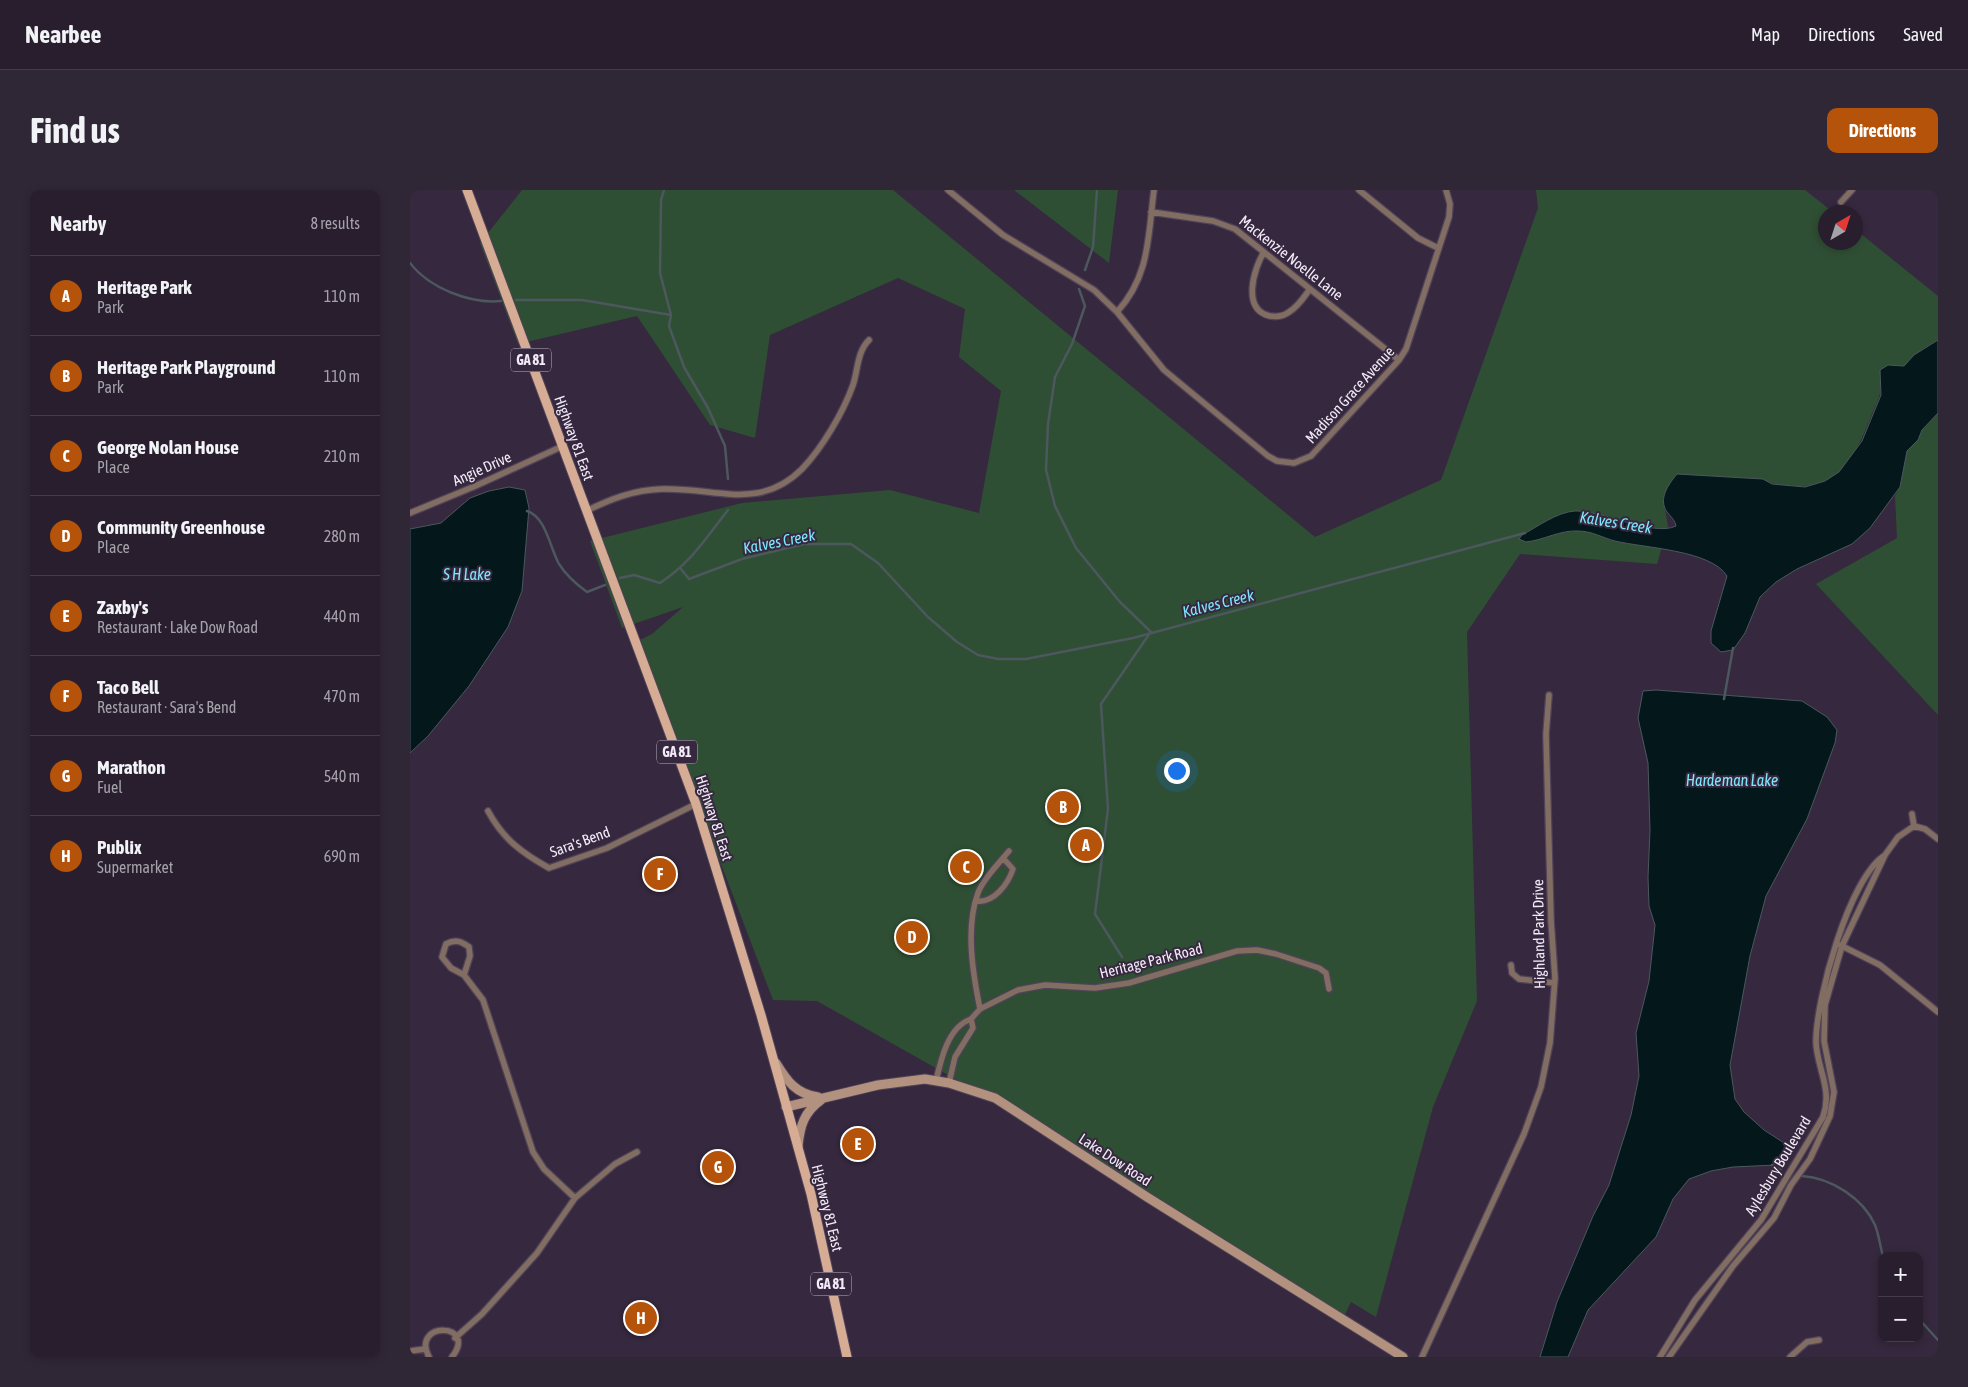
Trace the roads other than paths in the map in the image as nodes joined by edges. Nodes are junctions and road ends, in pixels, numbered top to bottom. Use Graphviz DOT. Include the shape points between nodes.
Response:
graph roads {
  1 [pos="467,190"];
  2 [pos="948,190"];
  3 [pos="1154,190"];
  4 [pos="1359,190"];
  5 [pos="1446,190"];
  6 [pos="1852,190"];
  7 [pos="1841,202"];
  8 [pos="1151,212"];
  9 [pos="1438,248"];
  10 [pos="1264,252"];
  11 [pos="1310,289"];
  12 [pos="1117,312"];
  13 [pos="869,340"];
  14 [pos="1399,360"];
  15 [pos="563,446"];
  16 [pos="586,511"];
  17 [pos="410,513"];
  18 [pos="1549,695"];
  19 [pos="696,804"];
  20 [pos="488,811"];
  21 [pos="1912,814"];
  22 [pos="1914,826"];
  23 [pos="1938,839"];
  24 [pos="1009,851"];
  25 [pos="1003,858"];
  26 [pos="977,901"];
  27 [pos="1839,945"];
  28 [pos="1511,964"];
  29 [pos="464,975"];
  30 [pos="1554,984"];
  31 [pos="1329,989"];
  32 [pos="980,1009"];
  33 [pos="1938,1012"];
  34 [pos="971,1019"];
  35 [pos="772,1056"];
  36 [pos="942,1058"];
  37 [pos="954,1061"];
  38 [pos="936,1081"];
  39 [pos="950,1083"];
  40 [pos="823,1098"];
  41 [pos="786,1107"];
  42 [pos="798,1148"];
  43 [pos="637,1152"];
  44 [pos="575,1198"];
  45 [pos="455,1338"];
  46 [pos="1819,1340"];
  47 [pos="424,1349"];
  48 [pos="410,1352"];
  49 [pos="429,1357"];
  50 [pos="452,1357"];
  51 [pos="847,1357"];
  52 [pos="1403,1357"];
  53 [pos="1422,1357"];
  54 [pos="1660,1357"];
  55 [pos="1670,1357"];
  56 [pos="1790,1357"];
  1 -- 15 [label="main road, Highway 81 East / GA 81"];
  2 -- 12 [label="street, Madison Grace Avenue" via="1003,235 1094,290"];
  3 -- 8 [label="street"];
  4 -- 9 [label="street" via="1418,238"];
  5 -- 9 [label="street, Madison Grace Avenue" via="1450,210"];
  6 -- 7 [label="street"];
  8 -- 10 [label="street, Mackenzie Noelle Lane" via="1223,223"];
  8 -- 12 [label="street" via="1141,276"];
  9 -- 14 [label="street, Madison Grace Avenue" via="1410,340"];
  10 -- 11 [label="street, Mackenzie Noelle Lane"];
  10 -- 11 [label="street" via="1256,267 1252,290 1255,304 1261,312 1276,317 1287,314"];
  11 -- 14 [label="street, Mackenzie Noelle Lane"];
  12 -- 14 [label="street, Madison Grace Avenue" via="1164,370 1268,456 1285,463 1303,462 1311,456"];
  13 -- 16 [label="street" via="862,349 853,386 839,417 803,468 784,484 750,496 685,489 636,492 616,496"];
  15 -- 16 [label="main road, Highway 81 East / GA 81"];
  15 -- 17 [label="street, Angie Drive"];
  16 -- 19 [label="main road, Highway 81 East / GA 81"];
  18 -- 30 [label="street, Highland Park Drive" via="1546,734"];
  19 -- 20 [label="street, Sara's Bend" via="607,848 549,868 528,856 499,831"];
  19 -- 35 [label="main road, Highway 81 East / GA 81"];
  21 -- 22 [label="street"];
  22 -- 23 [label="street" via="1925,829"];
  22 -- 27 [label="street, Aylesbury Boulevard" via="1898,837 1870,868"];
  24 -- 25 [label="street"];
  25 -- 26 [label="street" via="978,892"];
  25 -- 26 [label="street" via="1013,869 1011,874 989,901"];
  26 -- 32 [label="street" via="972,910 972,970"];
  27 -- 33 [label="street" via="1880,965"];
  27 -- 54 [label="street, Aylesbury Boulevard" via="1830,960 1817,1031 1817,1051 1827,1089 1822,1117 1761,1220 1696,1300"];
  27 -- 55 [label="street, Aylesbury Boulevard" via="1825,1005 1824,1041 1834,1092 1830,1116 1810,1159 1791,1185 1774,1218 1733,1266"];
  28 -- 30 [label="street" via="1512,973 1519,979"];
  29 -- 29 [label="street" via="470,956 468,948 463,943 452,941 446,944 442,957 451,968"];
  29 -- 44 [label="street" via="483,1000 533,1152 544,1169"];
  30 -- 53 [label="street, Highland Park Drive" via="1550,1043 1537,1098 1524,1134"];
  31 -- 32 [label="street, Heritage Park Road" via="1326,974 1319,968 1257,950 1238,951 1120,984 1095,988 1045,985 1018,990"];
  32 -- 34 [label="street, Heritage Park Road"];
  34 -- 36 [label="street, Heritage Park Road" via="962,1022"];
  34 -- 37 [label="street, Heritage Park Road" via="973,1028"];
  35 -- 40 [label="street" via="799,1092"];
  35 -- 41 [label="main road, Highway 81 East / GA 81"];
  36 -- 37 [label="street"];
  36 -- 38 [label="street, Heritage Park Road"];
  37 -- 39 [label="street, Heritage Park Road"];
  38 -- 39 [label="street, Lake Dow Road"];
  38 -- 40 [label="street, Lake Dow Road" via="890,1083"];
  39 -- 52 [label="street, Lake Dow Road" via="995,1098"];
  40 -- 41 [label="street, Lake Dow Road"];
  40 -- 42 [label="street" via="808,1110 803,1120"];
  41 -- 42 [label="main road, Highway 81 East / GA 81"];
  42 -- 51 [label="main road, Highway 81 East / GA 81" via="812,1194"];
  43 -- 44 [label="street" via="615,1164"];
  44 -- 45 [label="street" via="537,1253 482,1314"];
  45 -- 47 [label="street" via="445,1330 435,1330 426,1337"];
  45 -- 50 [label="street" via="457,1346"];
  46 -- 56 [label="street" via="1807,1342"];
  47 -- 48 [label="street"];
  47 -- 49 [label="street"];
}
